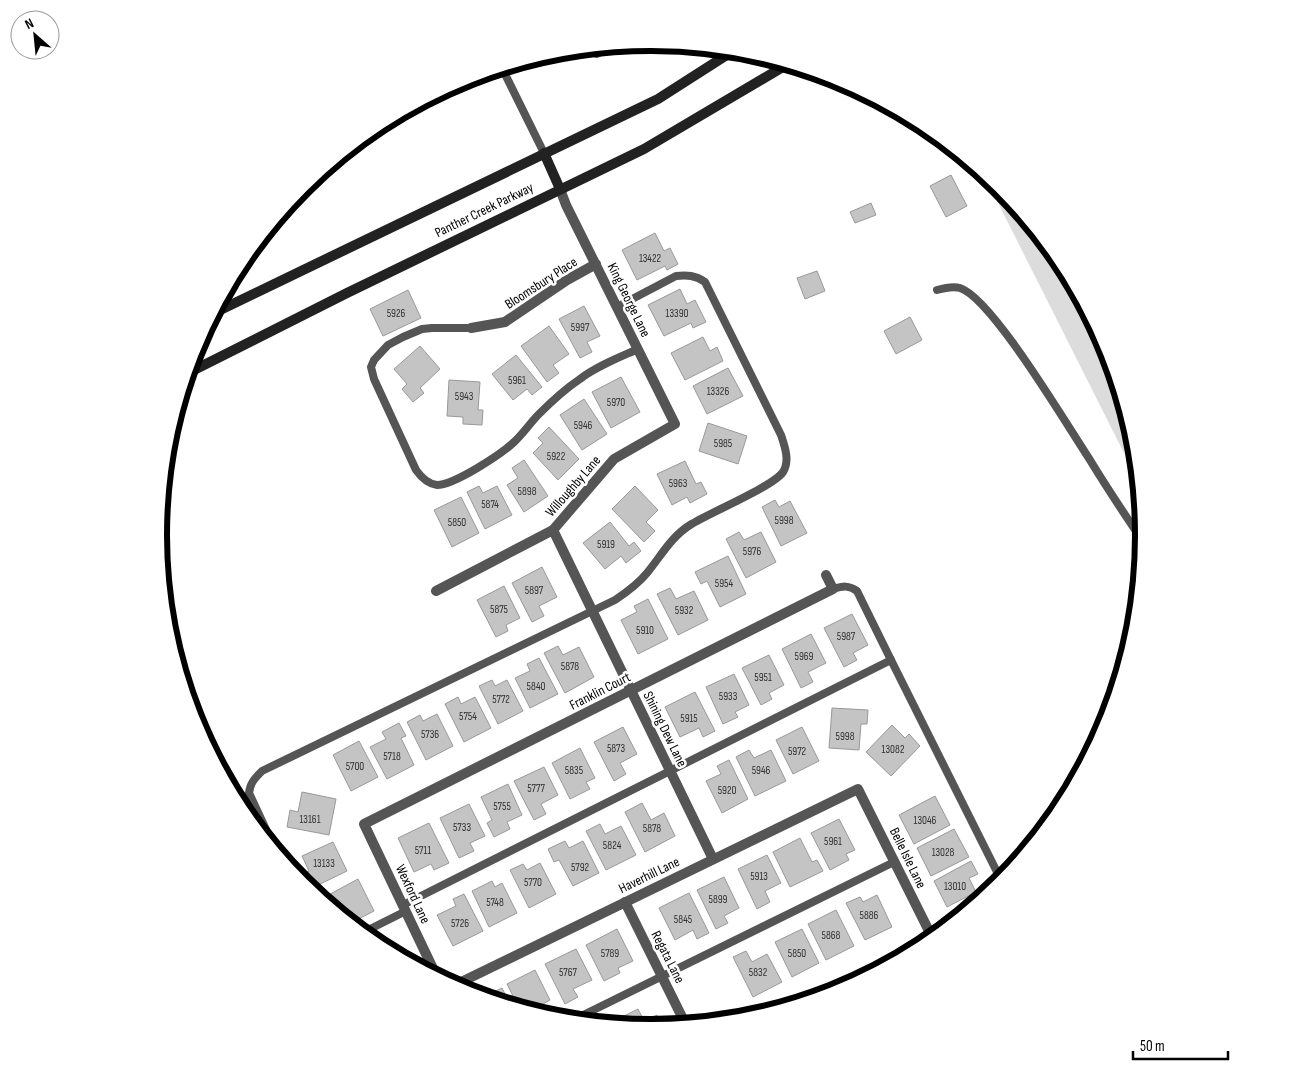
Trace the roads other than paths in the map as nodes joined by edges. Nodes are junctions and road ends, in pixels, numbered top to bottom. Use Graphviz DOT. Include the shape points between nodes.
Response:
graph roads {
  1 [pos="724,57"];
  2 [pos="780,69"];
  3 [pos="505,74"];
  4 [pos="544,153"];
  5 [pos="560,189"];
  6 [pos="596,264"];
  7 [pos="937,290"];
  8 [pos="617,307"];
  9 [pos="224,308"];
  10 [pos="472,328"];
  11 [pos="638,349"];
  12 [pos="197,368"];
  13 [pos="675,424"];
  14 [pos="553,530"];
  15 [pos="1136,530"];
  16 [pos="826,575"];
  17 [pos="833,589"];
  18 [pos="436,591"];
  19 [pos="592,611"];
  20 [pos="891,660"];
  21 [pos="631,690"];
  22 [pos="670,772"];
  23 [pos="858,789"];
  24 [pos="364,824"];
  25 [pos="264,826"];
  26 [pos="713,859"];
  27 [pos="894,862"];
  28 [pos="998,874"];
  29 [pos="625,902"];
  30 [pos="404,908"];
  31 [pos="369,929"];
  32 [pos="929,932"];
  33 [pos="432,968"];
  34 [pos="662,975"];
  35 [pos="462,981"];
  36 [pos="582,1015"];
  37 [pos="683,1019"];
  1 -- 4 [label="main road, Panther Creek Parkway" via="658,99"];
  2 -- 5 [label="main road, Panther Creek Parkway" via="644,149"];
  3 -- 4 [label="lane"];
  4 -- 5 [label="main road"];
  4 -- 9 [label="main road, Panther Creek Parkway"];
  5 -- 6 [label="street, King George Lane"];
  5 -- 12 [label="main road, Panther Creek Parkway"];
  6 -- 8 [label="street, King George Lane"];
  6 -- 10 [label="street, Bloomsbury Place" via="505,322"];
  7 -- 15 [label="lane" via="959,288 972,295 990,314 1046,391"];
  8 -- 11 [label="street, King George Lane"];
  8 -- 19 [label="lane" via="676,276 698,277 705,282 781,435 786,464 773,482 687,527 631,589"];
  10 -- 11 [label="lane" via="422,329 388,345 371,367 416,470 421,478 435,485 445,484 487,463 516,441 538,415 581,378"];
  11 -- 13 [label="street, King George Lane"];
  13 -- 14 [label="street, Willoughby Lane" via="614,459"];
  14 -- 18 [label="street, Willoughby Lane"];
  14 -- 19 [label="street, Shining Dew Lane"];
  16 -- 17 [label="street"];
  17 -- 20 [label="lane" via="843,586 857,592"];
  17 -- 21 [label="street, Franklin Court"];
  19 -- 21 [label="street, Shining Dew Lane"];
  19 -- 25 [label="lane" via="262,771 253,780 249,794"];
  20 -- 22 [label="lane"];
  20 -- 28 [label="lane"];
  21 -- 22 [label="street, Shining Dew Lane"];
  21 -- 24 [label="street, Franklin Court"];
  22 -- 26 [label="street, Shining Dew Lane"];
  22 -- 30 [label="lane"];
  23 -- 26 [label="street, Haverhill Lane"];
  23 -- 27 [label="street, Belle Isle Lane"];
  24 -- 30 [label="street, Wexford Lane"];
  26 -- 29 [label="street, Haverhill Lane"];
  27 -- 32 [label="street, Belle Isle Lane"];
  27 -- 34 [label="lane"];
  29 -- 34 [label="street, Regata Lane"];
  29 -- 35 [label="street, Haverhill Lane"];
  30 -- 31 [label="lane"];
  30 -- 33 [label="street, Wexford Lane"];
  34 -- 36 [label="lane"];
  34 -- 37 [label="street, Regata Lane"];
}
